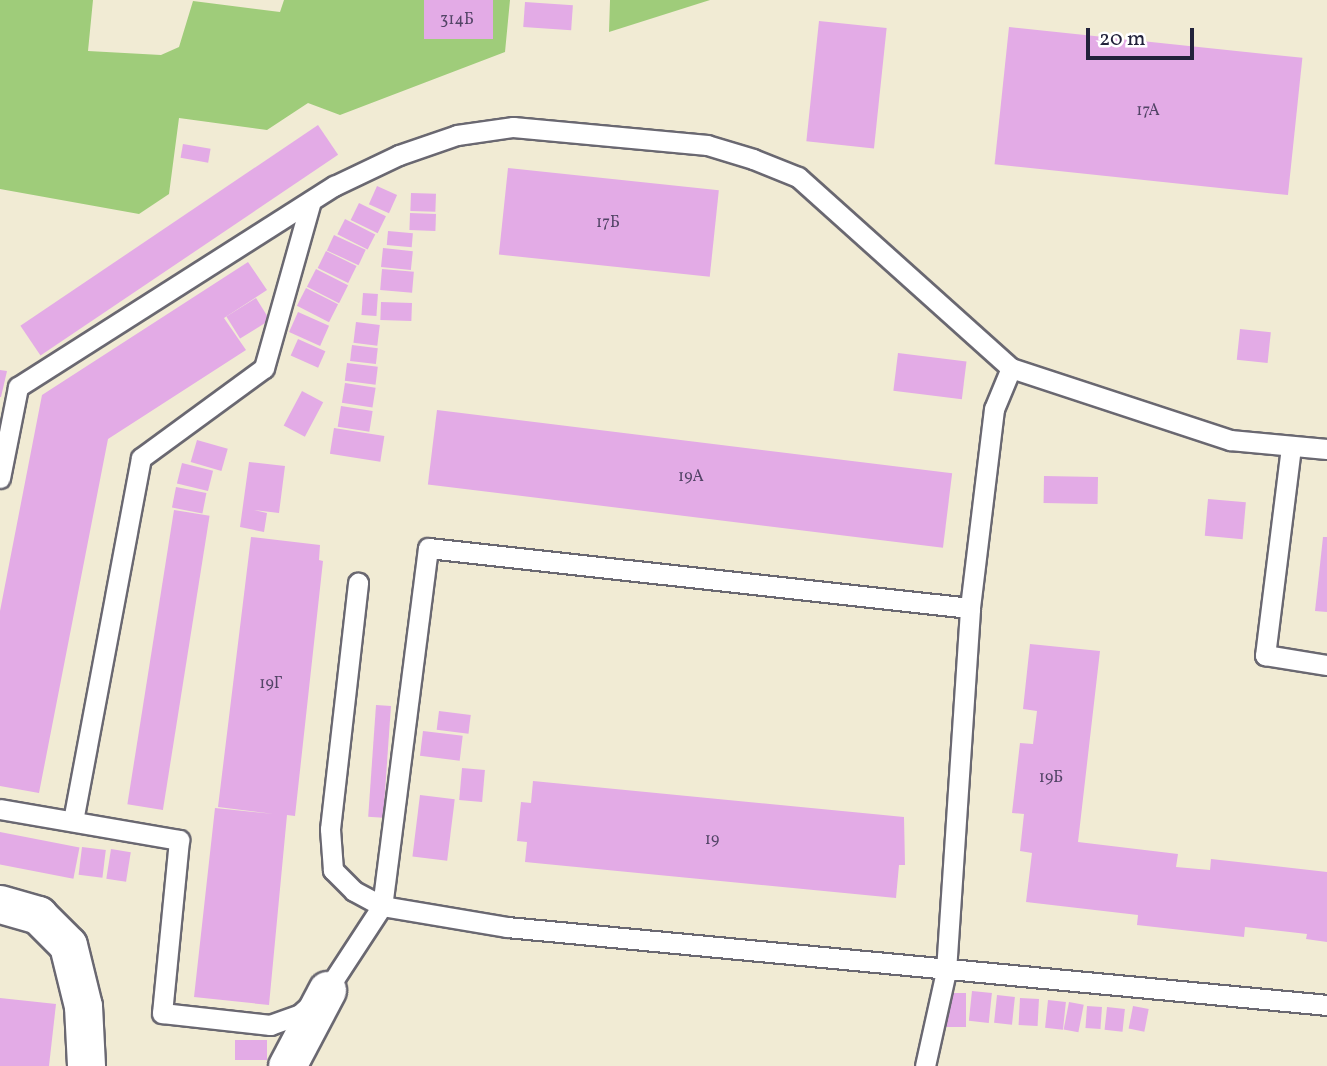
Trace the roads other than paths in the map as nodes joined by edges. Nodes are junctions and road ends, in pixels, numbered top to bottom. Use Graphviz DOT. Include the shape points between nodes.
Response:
graph roads {
  1 [pos="311,201"];
  2 [pos="1011,368"];
  3 [pos="1291,447"];
  4 [pos="1327,449"];
  5 [pos="0,478"];
  6 [pos="358,583"];
  7 [pos="970,608"];
  8 [pos="1327,665"];
  9 [pos="0,809"];
  10 [pos="73,821"];
  11 [pos="0,904"];
  12 [pos="382,906"];
  13 [pos="946,971"];
  14 [pos="327,990"];
  15 [pos="1327,1004"];
  16 [pos="291,1063"];
  17 [pos="86,1066"];
  18 [pos="925,1066"];
  1 -- 2 [label="lane" via="399,155 457,135 513,127 708,145 798,177"];
  1 -- 5 [label="lane" via="18,387"];
  1 -- 10 [label="lane" via="264,368 141,458"];
  2 -- 3 [label="lane" via="1230,440"];
  2 -- 7 [label="lane" via="994,408"];
  3 -- 4 [label="lane"];
  3 -- 8 [label="lane" via="1265,655"];
  6 -- 12 [label="lane" via="330,829 333,870 354,891"];
  7 -- 12 [label="lane" via="428,548"];
  7 -- 13 [label="lane"];
  9 -- 10 [label="lane"];
  10 -- 14 [label="lane" via="179,839 162,1013 270,1025 300,1014"];
  11 -- 17 [label="street" via="38,915 68,945 83,1006"];
  12 -- 13 [label="lane" via="507,926"];
  12 -- 14 [label="lane"];
  13 -- 15 [label="lane"];
  13 -- 18 [label="lane"];
  14 -- 16 [label="street"];
}
